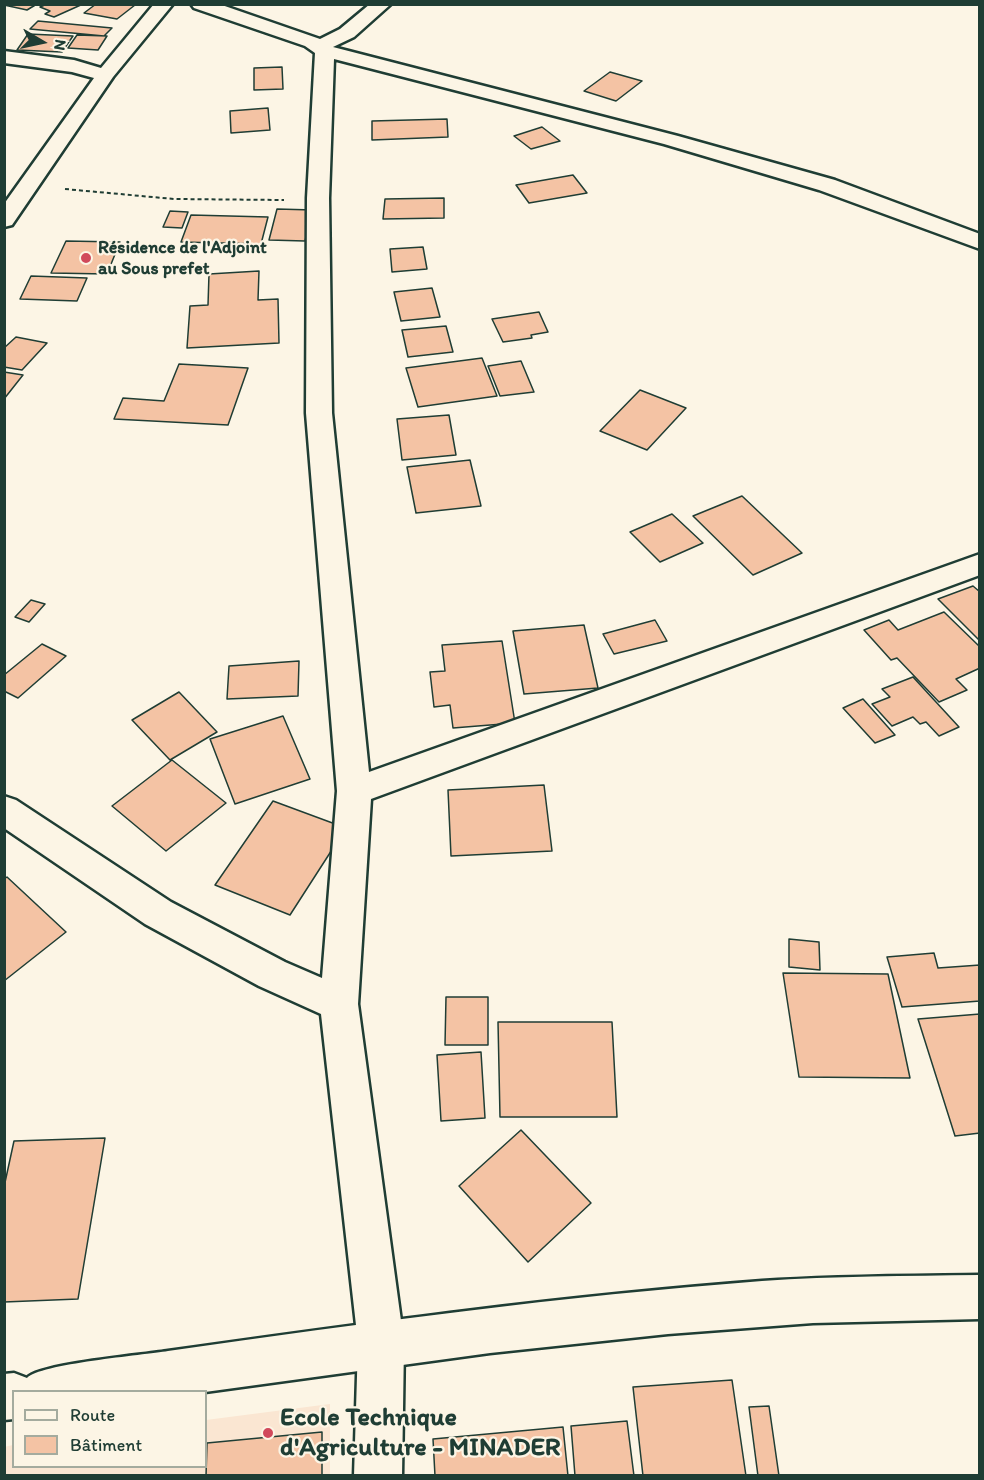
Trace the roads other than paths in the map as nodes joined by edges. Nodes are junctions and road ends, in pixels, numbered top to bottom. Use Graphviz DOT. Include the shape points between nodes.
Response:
graph roads {
  1 [pos="164,4"];
  2 [pos="200,4"];
  3 [pos="382,4"];
  4 [pos="323,48"];
  5 [pos="4,57"];
  6 [pos="105,75"];
  7 [pos="4,220"];
  8 [pos="980,242"];
  9 [pos="980,564"];
  10 [pos="354,791"];
  11 [pos="4,810"];
  12 [pos="339,1004"];
  13 [pos="980,1297"];
  14 [pos="381,1342"];
  15 [pos="58,1390"];
  16 [pos="378,1476"];
  1 -- 6 [label="street"];
  2 -- 4 [label="street"];
  3 -- 4 [label="street"];
  4 -- 8 [label="street" via="827,185"];
  4 -- 10 [label="street" via="318,198 319,413"];
  5 -- 6 [label="street" via="74,66"];
  6 -- 7 [label="street"];
  9 -- 10 [label="street"];
  10 -- 12 [label="street"];
  11 -- 12 [label="street" via="158,913 272,974"];
  12 -- 14 [label="street"];
  13 -- 14 [label="street" via="759,1304"];
  14 -- 15 [label="street"];
  14 -- 16 [label="street"];
}
